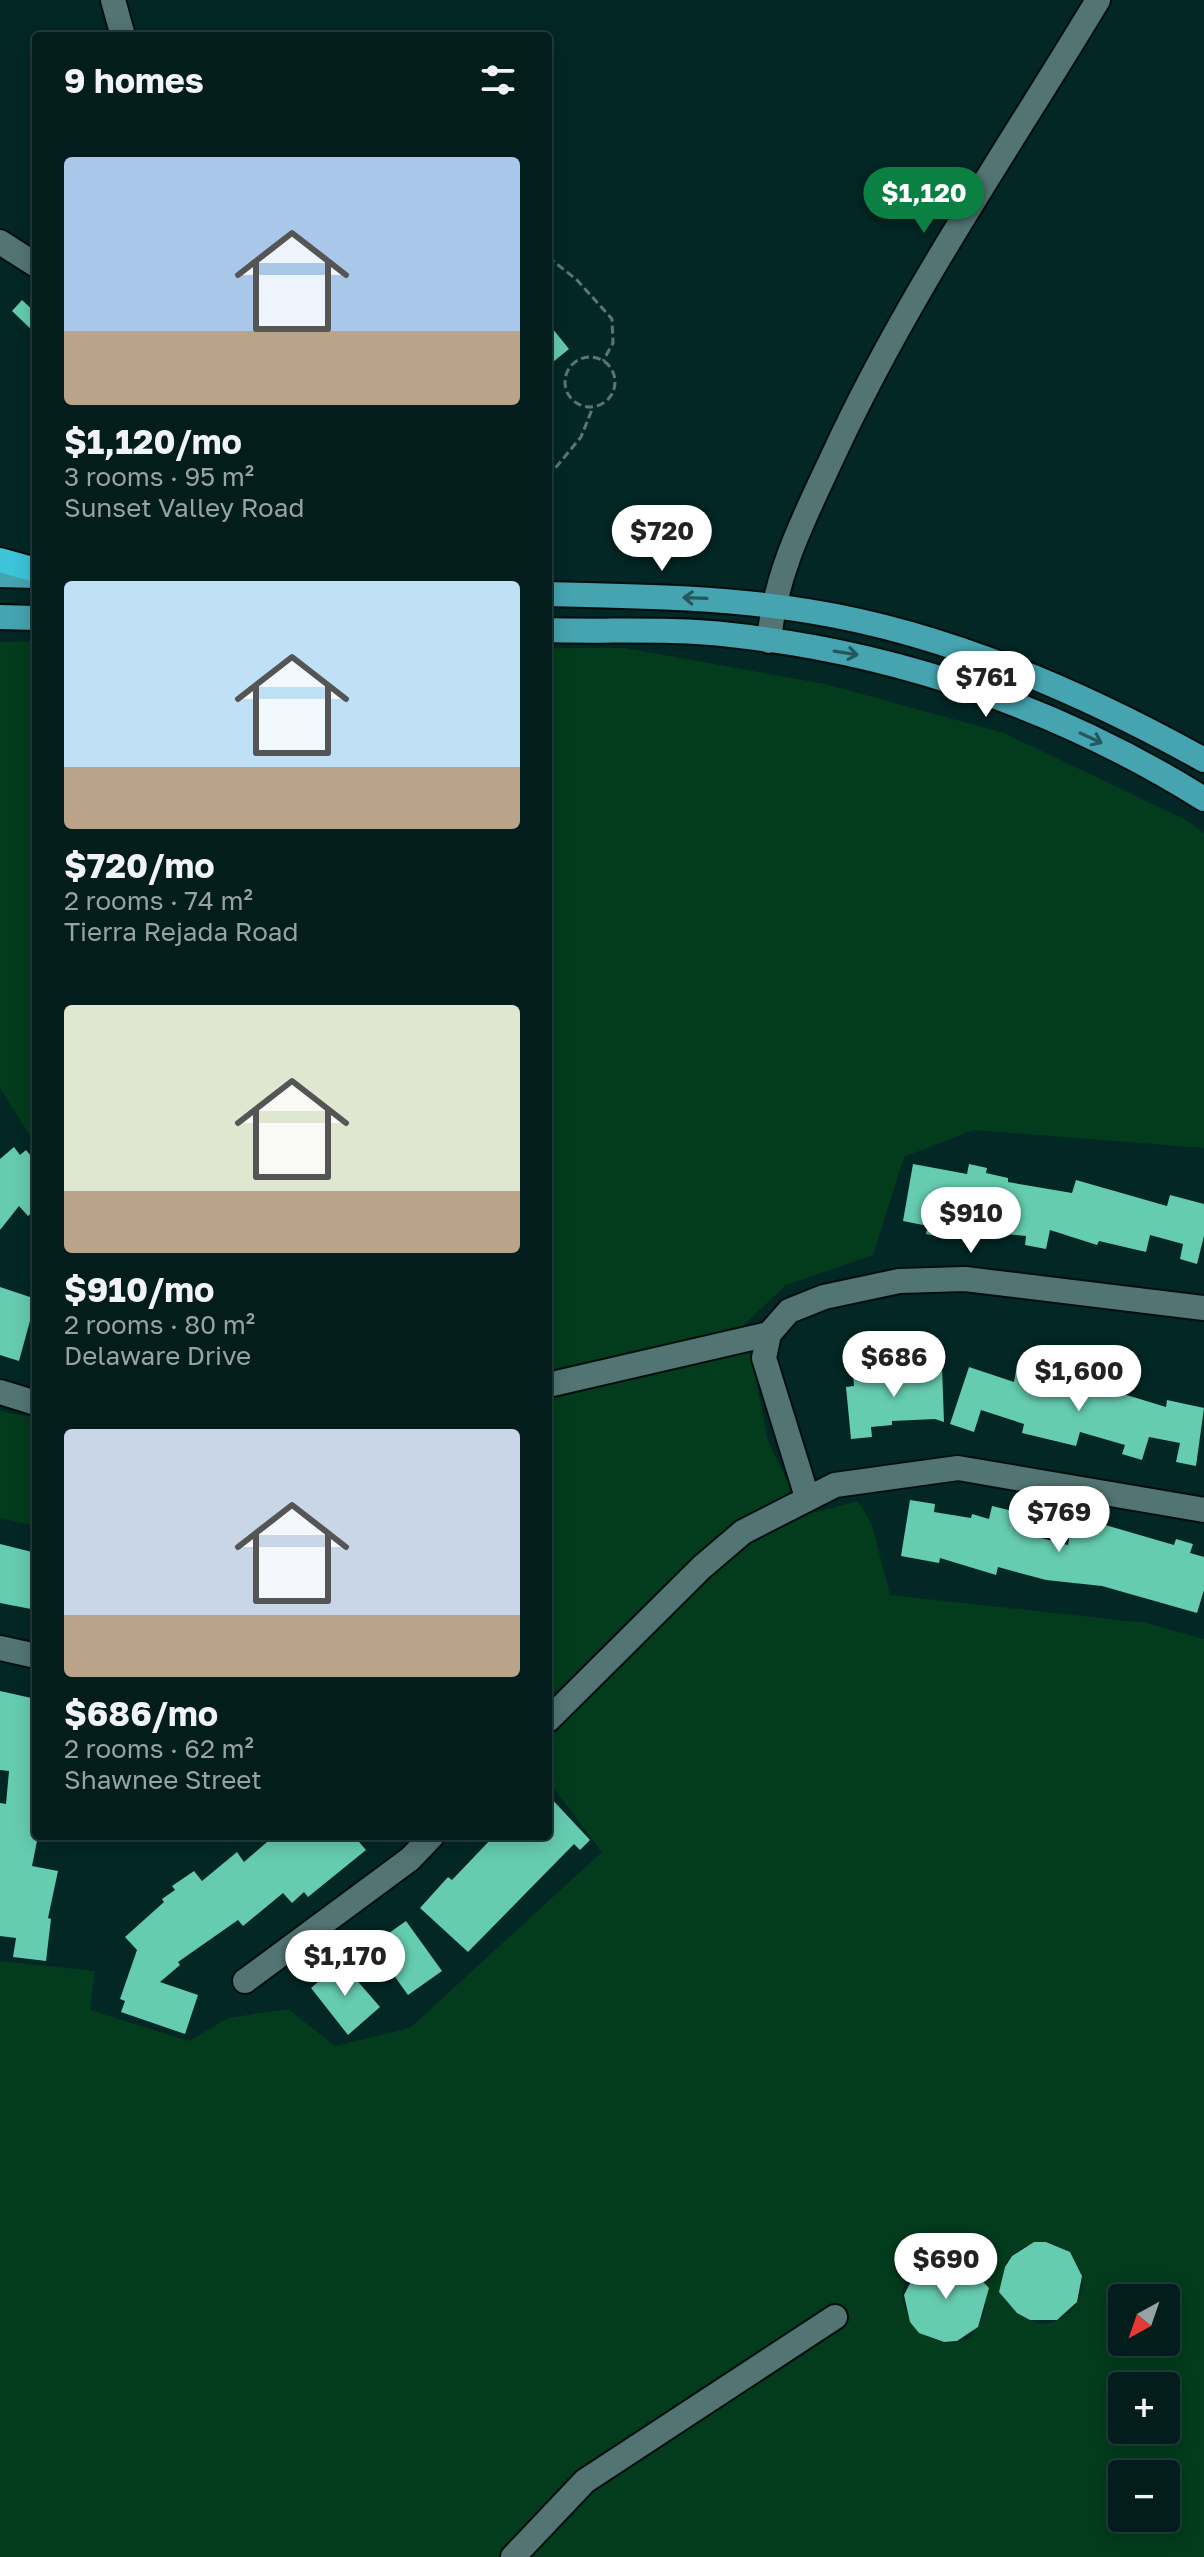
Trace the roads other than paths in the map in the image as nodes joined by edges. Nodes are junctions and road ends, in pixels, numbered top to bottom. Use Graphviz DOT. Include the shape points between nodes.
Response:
graph roads {
  1 [pos="113,0"];
  2 [pos="1098,0"];
  3 [pos="122,32"];
  4 [pos="0,242"];
  5 [pos="32,262"];
  6 [pos="0,560"];
  7 [pos="32,569"];
  8 [pos="0,575"];
  9 [pos="32,576"];
  10 [pos="552,594"];
  11 [pos="772,606"];
  12 [pos="0,617"];
  13 [pos="32,618"];
  14 [pos="552,630"];
  15 [pos="769,641"];
  16 [pos="1204,760"];
  17 [pos="1204,799"];
  18 [pos="1204,1308"];
  19 [pos="769,1334"];
  20 [pos="552,1384"];
  21 [pos="0,1392"];
  22 [pos="32,1402"];
  23 [pos="807,1497"];
  24 [pos="1204,1510"];
  25 [pos="0,1648"];
  26 [pos="32,1655"];
  27 [pos="552,1716"];
  28 [pos="428,1840"];
  29 [pos="245,1981"];
  30 [pos="835,2317"];
  31 [pos="513,2557"];
  1 -- 3 [label="street"];
  2 -- 11 [label="street" via="910,304 799,528"];
  4 -- 5 [label="street"];
  6 -- 7 [label="highway"];
  8 -- 9 [label="main road"];
  11 -- 10 [label="main road, one-way"];
  11 -- 15 [label="street"];
  11 -- 16 [label="main road" via="854,619 1011,667"];
  12 -- 13 [label="main road"];
  14 -- 15 [label="main road"];
  15 -- 17 [label="main road, one-way" via="874,658 975,688 1155,768"];
  18 -- 19 [label="street" via="965,1279 899,1281 824,1297 789,1311"];
  19 -- 20 [label="street"];
  19 -- 23 [label="street" via="764,1358"];
  21 -- 22 [label="street"];
  23 -- 24 [label="street" via="835,1485 958,1468"];
  23 -- 27 [label="street" via="743,1532 702,1567"];
  25 -- 26 [label="street"];
  28 -- 29 [label="street"];
  30 -- 31 [label="street" via="585,2481"];
}
